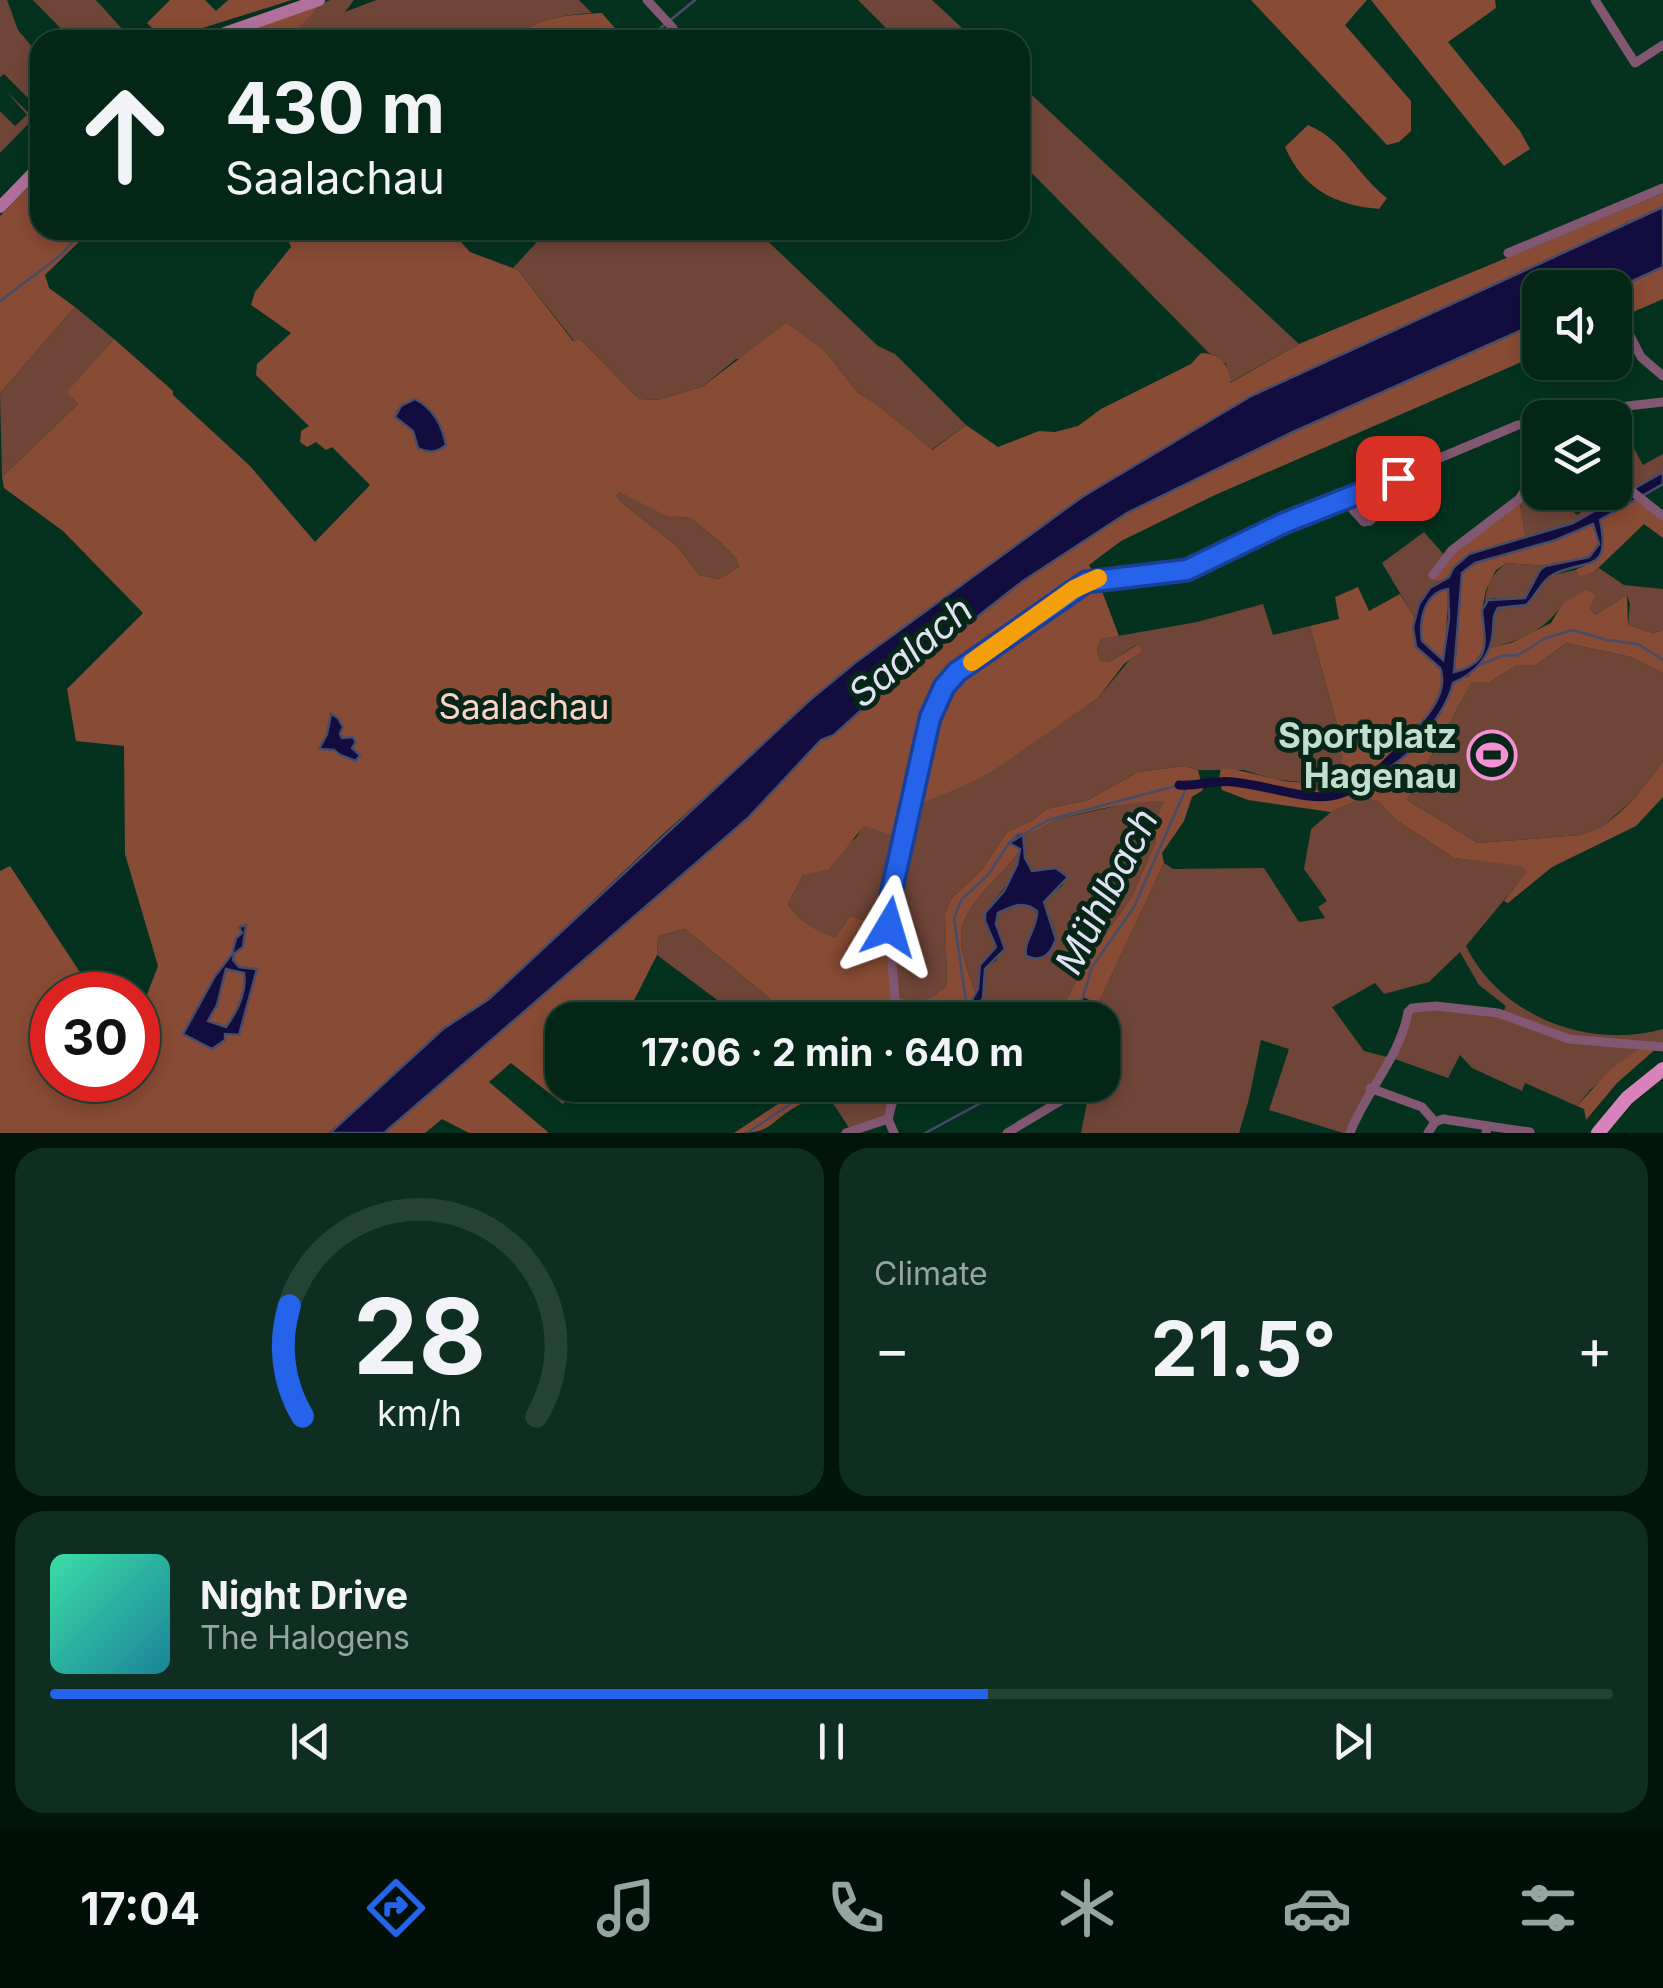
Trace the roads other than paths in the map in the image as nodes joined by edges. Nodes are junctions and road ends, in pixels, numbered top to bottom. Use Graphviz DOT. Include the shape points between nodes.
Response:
graph roads {
  1 [pos="319,0"];
  2 [pos="648,0"];
  3 [pos="1595,0"];
  4 [pos="234,30"];
  5 [pos="671,30"];
  6 [pos="1663,44"];
  7 [pos="30,176"];
  8 [pos="1663,188"];
  9 [pos="0,207"];
  10 [pos="1508,253"];
  11 [pos="1632,339"];
  12 [pos="1663,376"];
  13 [pos="1663,402"];
  14 [pos="1632,405"];
  15 [pos="1522,425"];
  16 [pos="1398,478"];
  17 [pos="1632,492"];
  18 [pos="1522,495"];
  19 [pos="1348,498"];
  20 [pos="1663,516"];
  21 [pos="1434,575"];
  22 [pos="896,1002"];
  23 [pos="1663,1047"];
  24 [pos="1663,1069"];
  25 [pos="1370,1088"];
  26 [pos="892,1102"];
  27 [pos="1059,1102"];
  28 [pos="888,1120"];
  29 [pos="1435,1122"];
  30 [pos="1487,1130"];
  31 [pos="1530,1132"];
  32 [pos="846,1133"];
  33 [pos="894,1133"];
  34 [pos="1007,1133"];
  35 [pos="1350,1133"];
  36 [pos="1428,1133"];
  37 [pos="1598,1133"];
  1 -- 4 [label="street"];
  2 -- 5 [label="street"];
  3 -- 6 [label="street" via="1635,63"];
  7 -- 9 [label="street"];
  8 -- 10 [label="street"];
  11 -- 12 [label="street"];
  13 -- 14 [label="street"];
  15 -- 16 [label="street"];
  16 -- 19 [label="street"];
  16 -- 19 [label="street" via="1398,494 1370,521 1358,516"];
  17 -- 20 [label="street"];
  18 -- 21 [label="street" via="1452,550"];
  19 -- 22 [label="street" via="1202,564 1086,582 957,672 930,718 889,907"];
  23 -- 25 [label="street" via="1568,1039 1498,1013 1412,1008 1392,1058"];
  24 -- 37 [label="main road"];
  25 -- 29 [label="street" via="1422,1108"];
  25 -- 35 [label="street"];
  26 -- 28 [label="street"];
  27 -- 34 [label="street"];
  28 -- 32 [label="street"];
  28 -- 33 [label="street"];
  29 -- 30 [label="street"];
  29 -- 36 [label="street"];
  30 -- 31 [label="street"];
}
